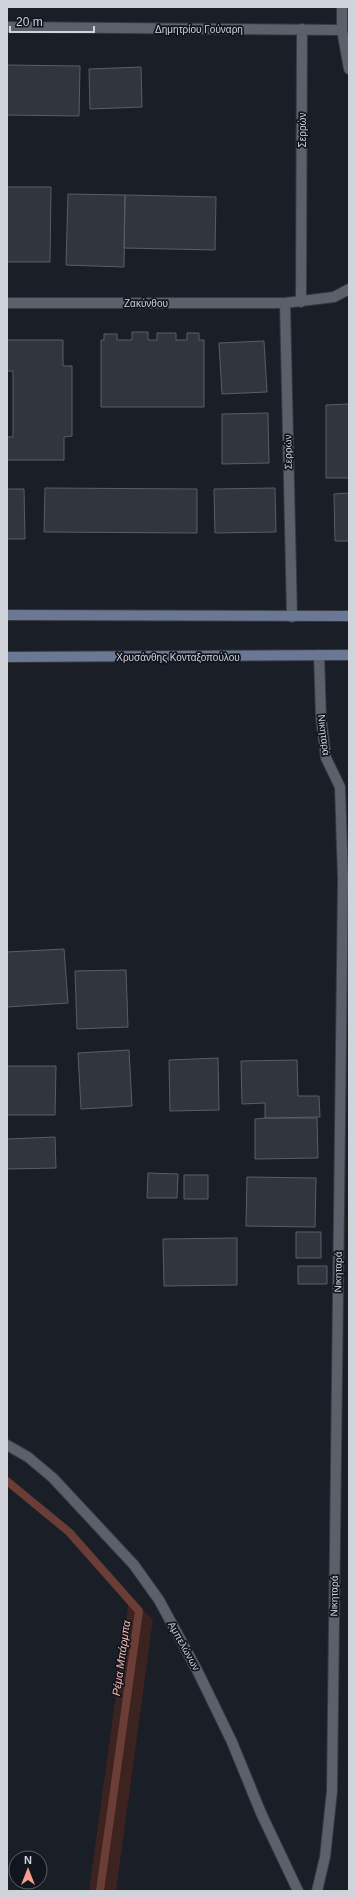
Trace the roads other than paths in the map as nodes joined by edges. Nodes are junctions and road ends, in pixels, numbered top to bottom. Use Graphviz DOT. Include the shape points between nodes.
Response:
graph roads {
  1 [pos="342,7"];
  2 [pos="7,27"];
  3 [pos="302,29"];
  4 [pos="342,30"];
  5 [pos="349,69"];
  6 [pos="349,289"];
  7 [pos="301,302"];
  8 [pos="7,303"];
  9 [pos="284,303"];
  10 [pos="7,615"];
  11 [pos="349,616"];
  12 [pos="292,617"];
  13 [pos="319,655"];
  14 [pos="349,655"];
  15 [pos="7,657"];
  16 [pos="7,1445"];
  17 [pos="298,1891"];
  18 [pos="318,1891"];
  1 -- 4 [label="street"];
  2 -- 3 [label="street, Δημητρίου Γούναρη"];
  3 -- 4 [label="street, Δημητρίου Γούναρη"];
  3 -- 7 [label="street, Σερρών"];
  4 -- 5 [label="street"];
  6 -- 7 [label="street" via="334,297"];
  7 -- 9 [label="street"];
  8 -- 9 [label="street, Ζακύνθου"];
  9 -- 12 [label="street, Σερρών"];
  10 -- 12 [label="main road"];
  11 -- 12 [label="main road"];
  13 -- 14 [label="main road, Χρυσάνθης Κονταξοπούλου"];
  13 -- 15 [label="main road, Χρυσάνθης Κονταξοπούλου"];
  13 -- 18 [label="street, Νικηταρά" via="321,717 326,758 340,788 343,879 332,1791 325,1857"];
  16 -- 17 [label="street, Αμπελώνων" via="28,1457 53,1478 134,1565 158,1600 197,1670 232,1742 261,1813"];
}
